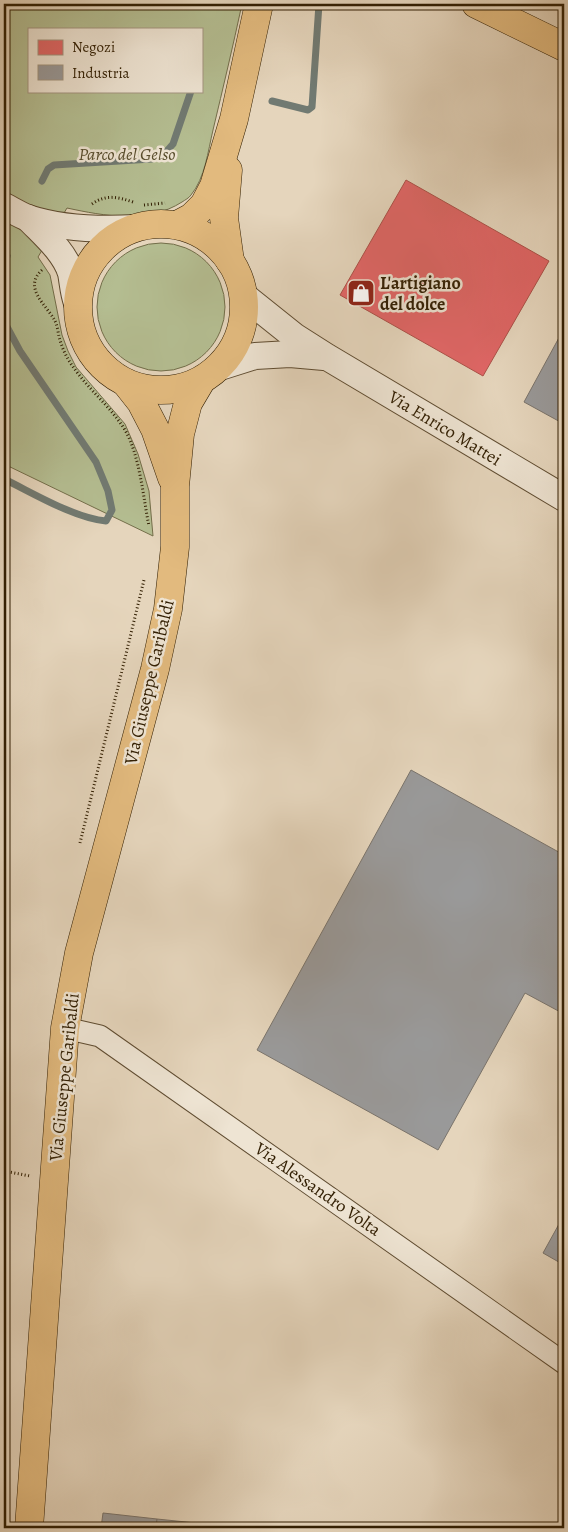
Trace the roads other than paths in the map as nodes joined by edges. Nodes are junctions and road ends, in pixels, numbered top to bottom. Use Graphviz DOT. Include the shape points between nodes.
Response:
graph roads {
  1 [pos="258,4"];
  2 [pos="476,4"];
  3 [pos="564,47"];
  4 [pos="234,119"];
  5 [pos="4,206"];
  6 [pos="137,212"];
  7 [pos="174,213"];
  8 [pos="28,218"];
  9 [pos="230,261"];
  10 [pos="244,296"];
  11 [pos="77,303"];
  12 [pos="327,358"];
  13 [pos="210,374"];
  14 [pos="126,383"];
  15 [pos="175,486"];
  16 [pos="564,498"];
  17 [pos="65,1028"];
  18 [pos="564,1363"];
  19 [pos="29,1528"];
  1 -- 4 [label="main road"];
  2 -- 3 [label="main road"];
  4 -- 7 [label="main road" via="214,186 204,205 192,217"];
  4 -- 9 [label="main road" via="224,203"];
  5 -- 8 [label="street"];
  6 -- 7 [label="main road" via="150,224"];
  6 -- 8 [label="street" via="109,230"];
  6 -- 11 [label="main road" via="122,233 100,250 91,262"];
  7 -- 9 [label="main road" via="190,229 212,242"];
  8 -- 11 [label="street" via="62,255 71,273"];
  9 -- 10 [label="main road"];
  10 -- 12 [label="street, Via Enrico Mattei"];
  10 -- 13 [label="main road" via="242,329 233,349"];
  11 -- 14 [label="main road" via="78,320 89,351 99,364"];
  12 -- 13 [label="street, Via Enrico Mattei" via="290,354 255,356"];
  12 -- 16 [label="street, Via Enrico Mattei"];
  13 -- 14 [label="main road" via="187,387 172,390 156,391"];
  13 -- 15 [label="main road" via="188,403 183,418"];
  14 -- 15 [label="main road" via="141,402 155,429"];
  15 -- 17 [label="main road, Via Giuseppe Garibaldi" via="175,547 168,609 79,953"];
  17 -- 18 [label="street, Via Alessandro Volta" via="100,1036"];
  17 -- 19 [label="main road, Via Giuseppe Garibaldi"];
}
